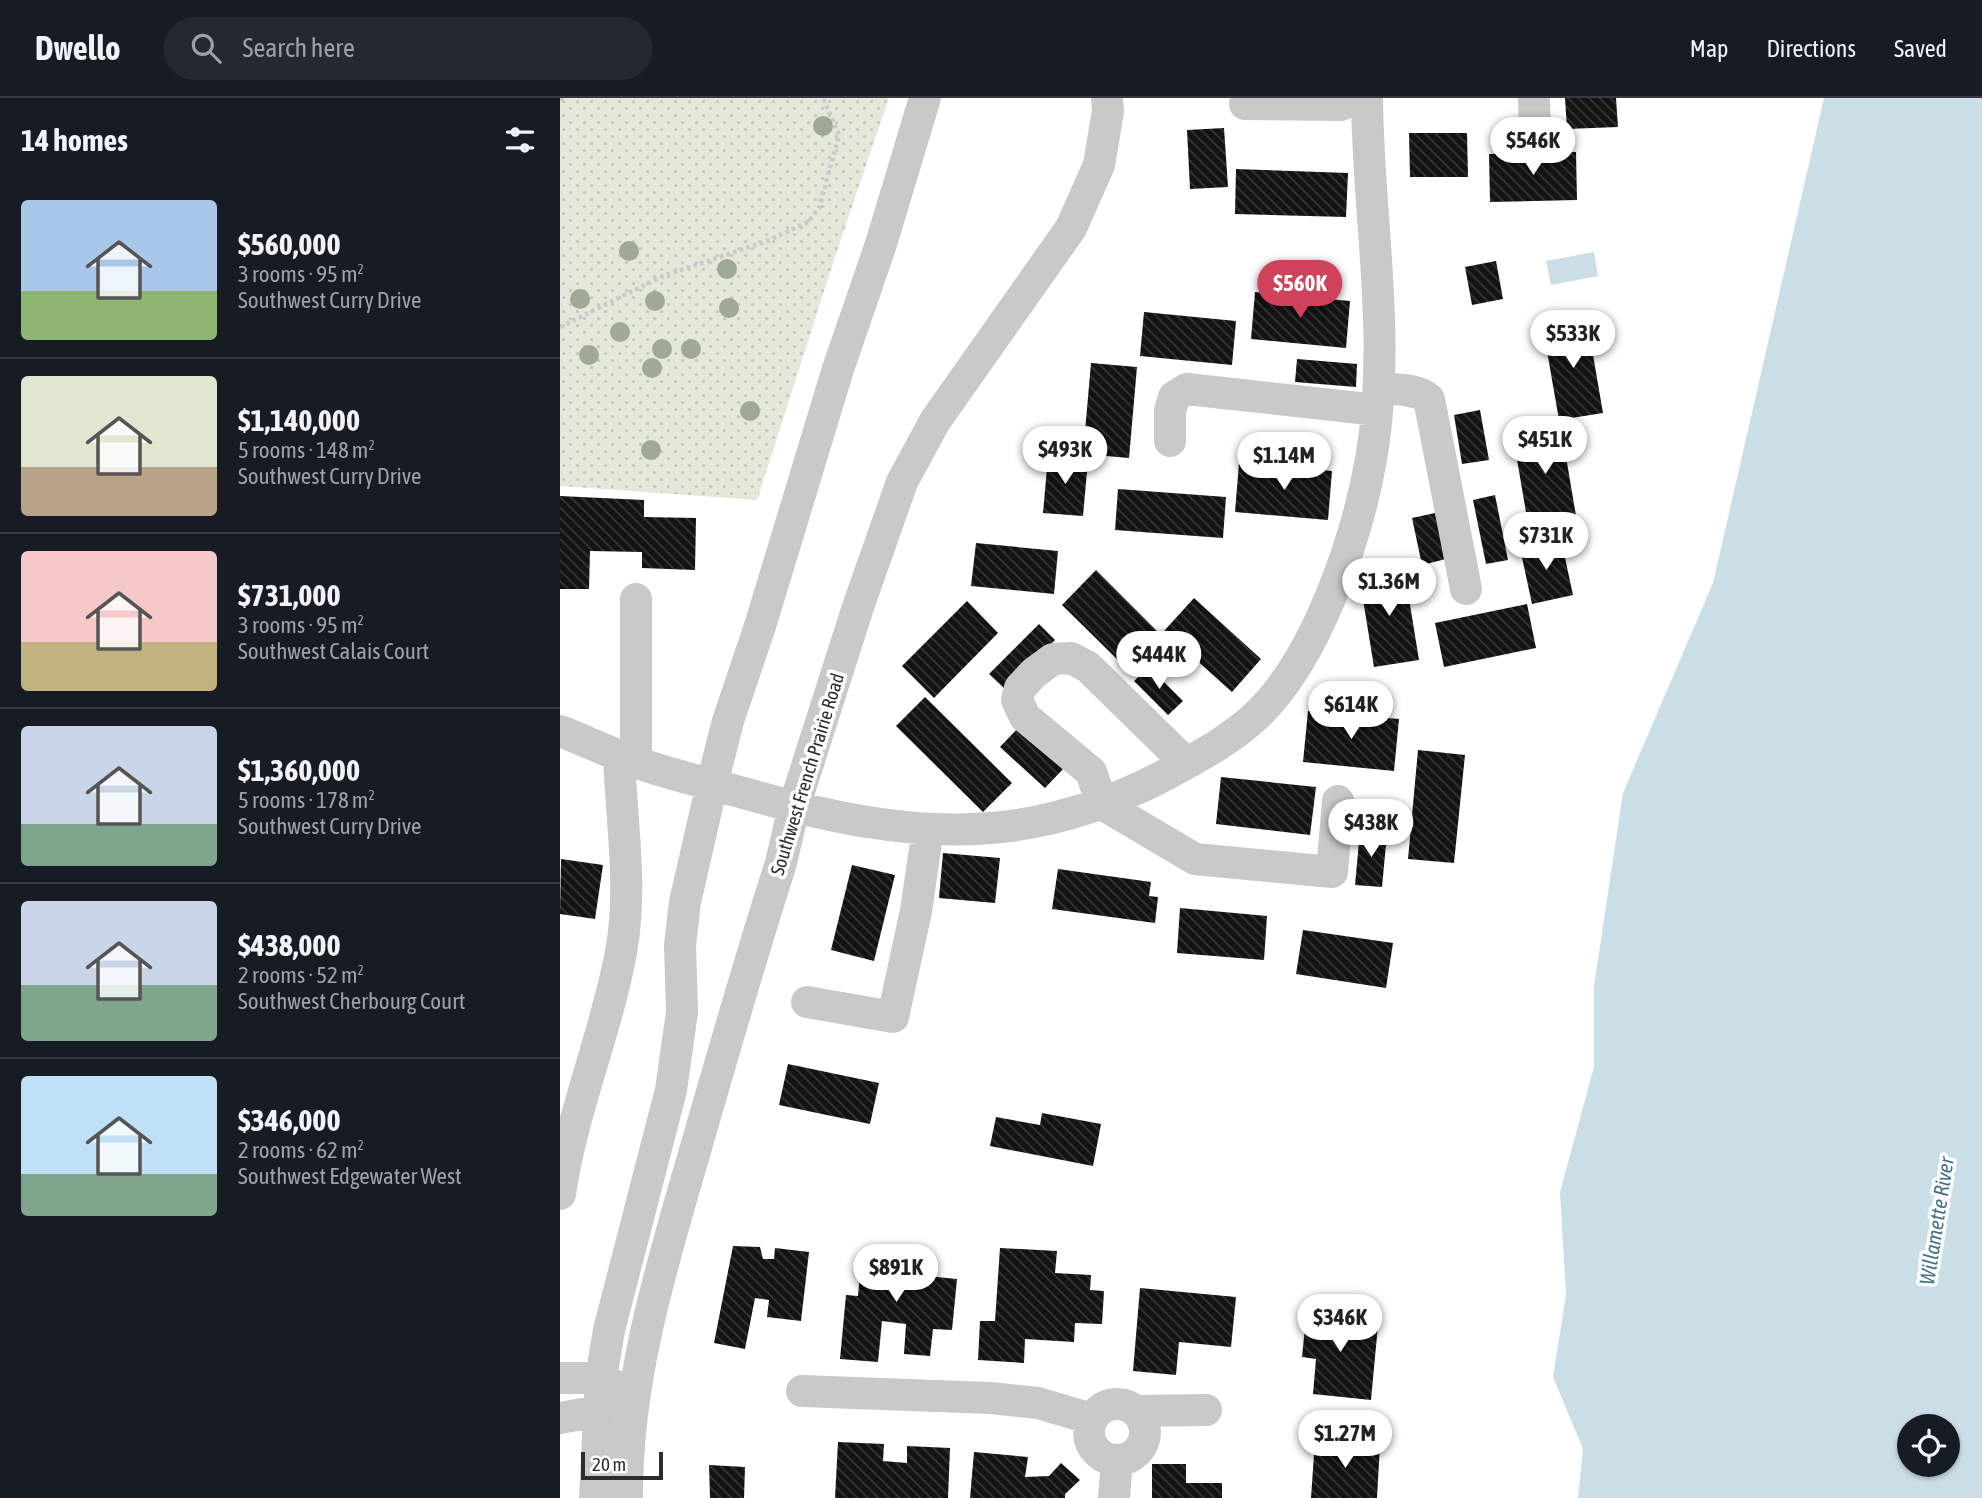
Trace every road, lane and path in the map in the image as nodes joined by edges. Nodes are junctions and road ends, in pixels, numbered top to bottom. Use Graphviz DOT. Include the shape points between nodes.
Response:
graph roads {
  1 [pos="823,98"];
  2 [pos="925,98"];
  3 [pos="1108,98"];
  4 [pos="1348,98"];
  5 [pos="1367,98"];
  6 [pos="1534,98"];
  7 [pos="1245,104"];
  8 [pos="1535,136"];
  9 [pos="560,327"];
  10 [pos="1378,399"];
  11 [pos="1170,441"];
  12 [pos="1465,589"];
  13 [pos="636,599"];
  14 [pos="560,731"];
  15 [pos="628,759"];
  16 [pos="1186,763"];
  17 [pos="712,784"];
  18 [pos="1338,801"];
  19 [pos="1102,804"];
  20 [pos="794,807"];
  21 [pos="928,829"];
  22 [pos="807,1002"];
  23 [pos="560,1194"];
  24 [pos="560,1378"];
  25 [pos="601,1378"];
  26 [pos="802,1391"];
  27 [pos="634,1395"];
  28 [pos="1206,1410"];
  29 [pos="598,1411"];
  30 [pos="1135,1411"];
  31 [pos="560,1418"];
  32 [pos="1092,1419"];
  33 [pos="1117,1460"];
  34 [pos="595,1498"];
  35 [pos="627,1498"];
  36 [pos="1114,1498"];
  1 -- 9 [label="path" via="839,135 819,208 808,222 768,241 663,276"];
  2 -- 17 [label="street"];
  3 -- 20 [label="street, Southwest French Prairie Road" via="1099,166 1071,228 935,421 902,482"];
  4 -- 7 [label="street" via="1341,105"];
  5 -- 10 [label="street" via="1380,312"];
  6 -- 8 [label="street"];
  10 -- 11 [label="street" via="1187,389 1174,397"];
  10 -- 12 [label="street" via="1414,392 1429,399"];
  10 -- 16 [label="street" via="1361,505 1321,617 1299,659 1256,716"];
  13 -- 15 [label="street"];
  14 -- 15 [label="street"];
  15 -- 17 [label="street"];
  15 -- 23 [label="street" via="621,813 627,876 622,950 566,1153"];
  16 -- 19 [label="street"];
  16 -- 19 [label="street" via="1088,667 1071,658 1053,659 1020,688 1017,700 1024,717 1091,772"];
  17 -- 20 [label="street"];
  17 -- 25 [label="street" via="685,902 680,945 682,1012 671,1090 612,1317"];
  18 -- 19 [label="street" via="1332,872 1195,859"];
  19 -- 21 [label="street" via="1018,825"];
  20 -- 21 [label="street" via="868,823"];
  20 -- 27 [label="street, Southwest French Prairie Road" via="669,1238"];
  21 -- 22 [label="street" via="894,1017"];
  24 -- 25 [label="street"];
  25 -- 27 [label="street"];
  25 -- 29 [label="street"];
  26 -- 32 [label="street" via="990,1398 1038,1403"];
  27 -- 29 [label="street"];
  27 -- 35 [label="street, Southwest French Prairie Road"];
  28 -- 30 [label="street"];
  29 -- 31 [label="street"];
  29 -- 34 [label="street"];
  30 -- 32 [label="street" via="1119,1404 1105,1406"];
  30 -- 33 [label="street" via="1145,1433 1139,1449"];
  32 -- 33 [label="street" via="1088,1431 1094,1449"];
  33 -- 36 [label="street"];
}
